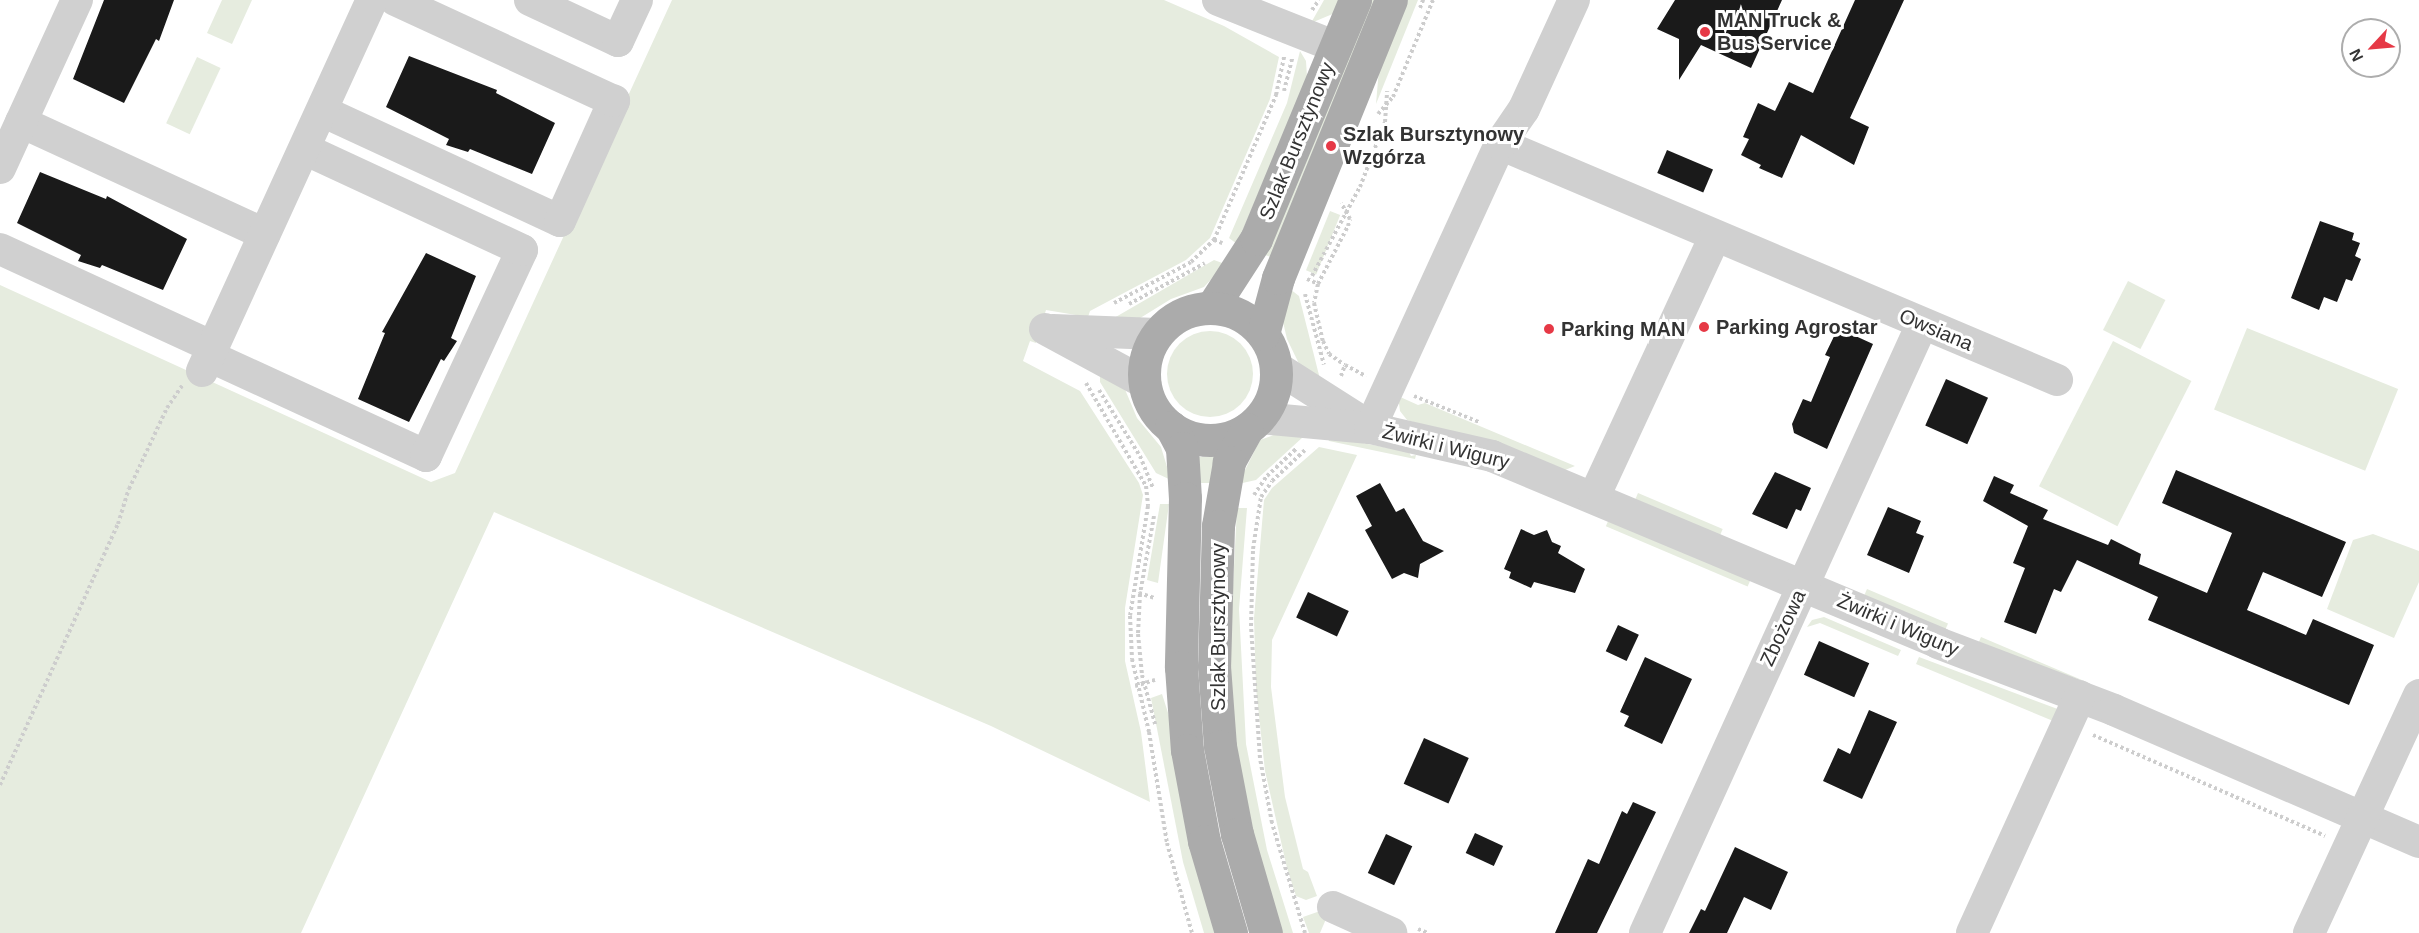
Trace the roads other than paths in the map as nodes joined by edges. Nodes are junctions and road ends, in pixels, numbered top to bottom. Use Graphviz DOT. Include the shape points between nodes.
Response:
graph roads {
  1 [pos="77,0"];
  2 [pos="372,0"];
  3 [pos="395,0"];
  4 [pos="530,0"];
  5 [pos="637,0"];
  6 [pos="1218,0"];
  7 [pos="1355,0"];
  8 [pos="1574,0"];
  9 [pos="1405,6"];
  10 [pos="1336,47"];
  11 [pos="322,111"];
  12 [pos="21,122"];
  13 [pos="1500,144"];
  14 [pos="304,149"];
  15 [pos="0,168"];
  16 [pos="265,234"];
  17 [pos="1714,236"];
  18 [pos="0,249"];
  19 [pos="1212,307"];
  20 [pos="1922,324"];
  21 [pos="1157,334"];
  22 [pos="1263,334"];
  23 [pos="208,358"];
  24 [pos="1276,367"];
  25 [pos="2057,380"];
  26 [pos="1145,383"];
  27 [pos="1315,421"];
  28 [pos="1253,423"];
  29 [pos="1171,427"];
  30 [pos="1370,428"];
  31 [pos="1594,497"];
  32 [pos="1803,585"];
  33 [pos="2419,695"];
  34 [pos="2080,696"];
  35 [pos="2362,818"];
  36 [pos="2419,842"];
  37 [pos="1333,907"];
  38 [pos="1231,933"];
  39 [pos="1266,933"];
  40 [pos="1391,933"];
  41 [pos="1645,933"];
  42 [pos="1972,933"];
  43 [pos="2309,933"];
  1 -- 12 [label="street"];
  2 -- 11 [label="street"];
  3 -- 11 [label="street" via="614,101 560,221"];
  4 -- 5 [label="street" via="618,41"];
  6 -- 10 [label="street" via="1293,40"];
  7 -- 10 [label="main road, Szlak Bursztynowy"];
  8 -- 13 [label="street" via="1524,109"];
  9 -- 22 [label="main road, Szlak Bursztynowy" via="1278,278"];
  10 -- 19 [label="main road, Szlak Bursztynowy" via="1256,239"];
  11 -- 14 [label="street"];
  12 -- 15 [label="street"];
  12 -- 16 [label="street"];
  13 -- 17 [label="street, Owsiana"];
  13 -- 30 [label="street"];
  14 -- 16 [label="street"];
  14 -- 23 [label="street" via="522,250 426,456"];
  16 -- 23 [label="street"];
  17 -- 20 [label="street, Owsiana"];
  17 -- 31 [label="street"];
  18 -- 23 [label="street"];
  19 -- 21 [label="main road" via="1181,314"];
  19 -- 22 [label="main road" via="1240,315"];
  20 -- 25 [label="street, Owsiana"];
  20 -- 32 [label="street, Zbożowa"];
  21 -- 26 [label="main road" via="1145,366"];
  21 -- 26 [label="street" via="1107,319 1045,329"];
  22 -- 24 [label="main road"];
  24 -- 27 [label="street, Żwirki i Wigury"];
  24 -- 28 [label="main road" via="1274,394"];
  26 -- 29 [label="main road" via="1149,400"];
  27 -- 28 [label="street, Żwirki i Wigury"];
  27 -- 30 [label="street, Żwirki i Wigury"];
  28 -- 29 [label="main road" via="1218,440 1201,439"];
  28 -- 39 [label="main road, Szlak Bursztynowy" via="1229,462 1218,526 1214,666 1220,746 1237,834"];
  29 -- 38 [label="main road, Szlak Bursztynowy" via="1182,448 1185,498 1180,667 1187,750 1204,841"];
  30 -- 31 [label="street, Żwirki i Wigury" via="1492,456"];
  31 -- 32 [label="street, Żwirki i Wigury"];
  32 -- 34 [label="street, Żwirki i Wigury" via="1938,643"];
  32 -- 41 [label="street, Zbożowa"];
  33 -- 35 [label="street"];
  34 -- 35 [label="street, Żwirki i Wigury"];
  34 -- 42 [label="street"];
  35 -- 36 [label="street, Żwirki i Wigury"];
  35 -- 43 [label="street"];
  37 -- 40 [label="street"];
}
